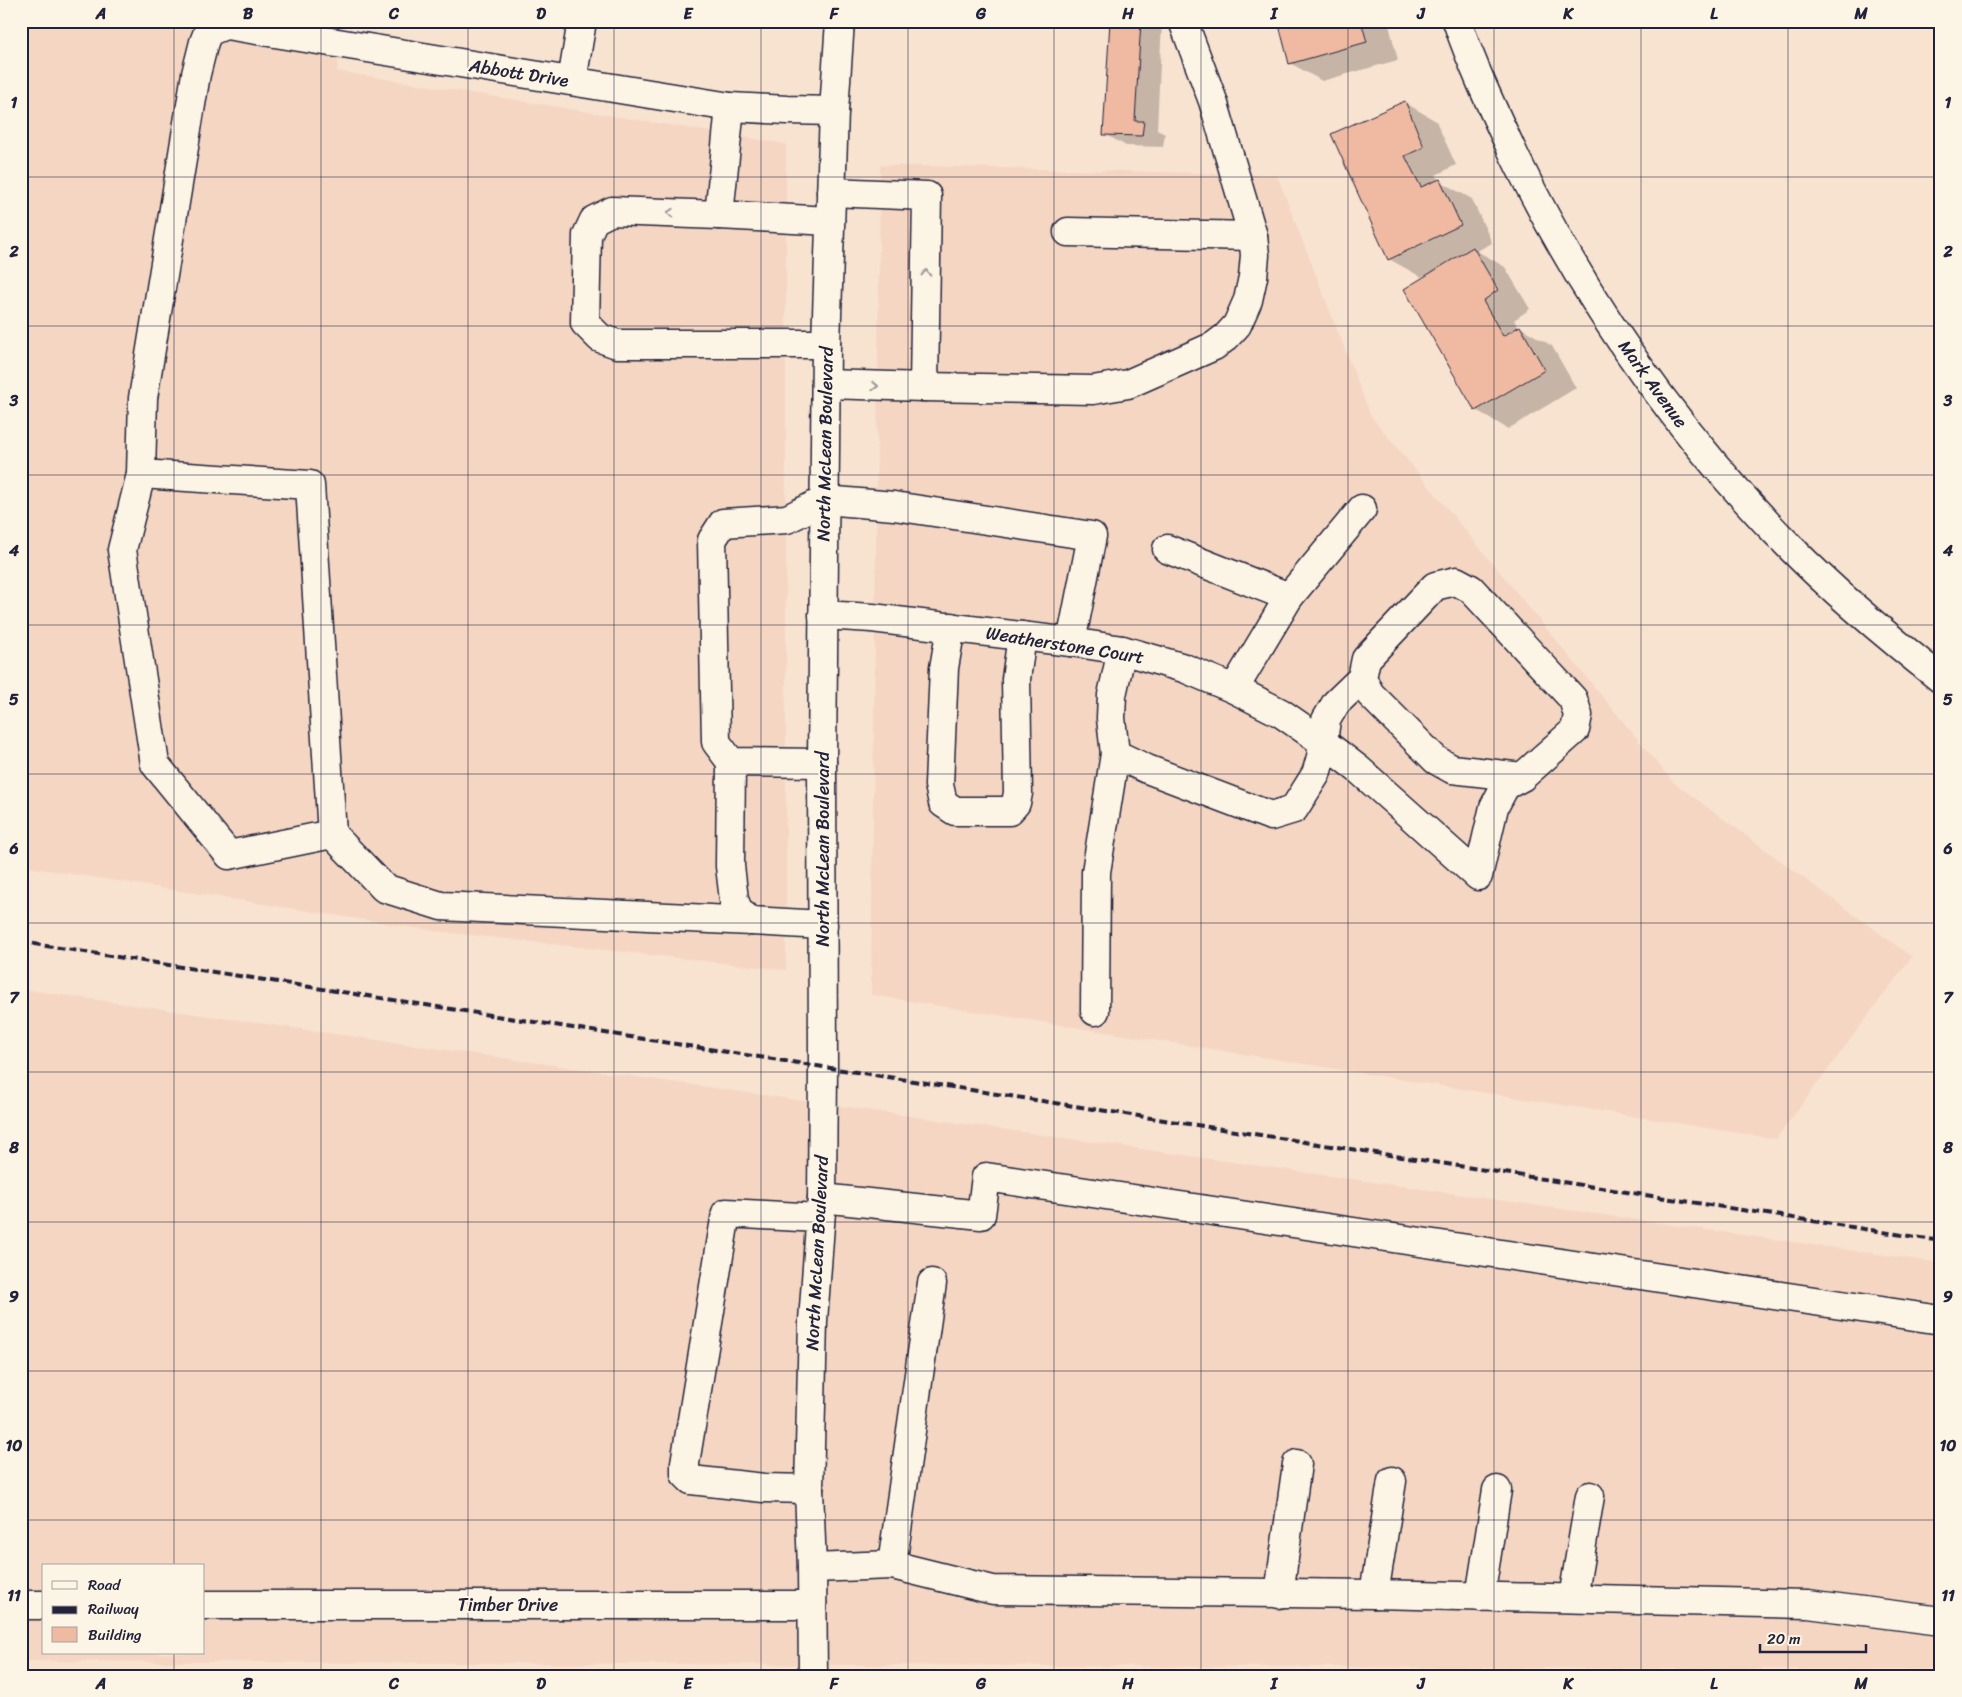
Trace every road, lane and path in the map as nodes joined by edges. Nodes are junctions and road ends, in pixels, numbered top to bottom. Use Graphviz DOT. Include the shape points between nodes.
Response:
graph roads {
  1 [pos="582,21"];
  2 [pos="840,21"];
  3 [pos="1183,21"];
  4 [pos="1457,21"];
  5 [pos="218,22"];
  6 [pos="572,81"];
  7 [pos="730,107"];
  8 [pos="834,110"];
  9 [pos="831,192"];
  10 [pos="719,215"];
  11 [pos="830,221"];
  12 [pos="1068,232"];
  13 [pos="1253,236"];
  14 [pos="826,344"];
  15 [pos="826,384"];
  16 [pos="924,387"];
  17 [pos="140,474"];
  18 [pos="825,500"];
  19 [pos="1362,509"];
  20 [pos="1168,549"];
  21 [pos="1289,597"];
  22 [pos="823,615"];
  23 [pos="951,627"];
  24 [pos="1022,636"];
  25 [pos="1071,642"];
  26 [pos="1122,650"];
  27 [pos="1362,678"];
  28 [pos="1941,679"];
  29 [pos="1234,689"];
  30 [pos="1323,742"];
  31 [pos="1115,754"];
  32 [pos="731,762"];
  33 [pos="822,762"];
  34 [pos="1522,776"];
  35 [pos="332,834"];
  36 [pos="751,921"];
  37 [pos="823,925"];
  38 [pos="1095,1011"];
  39 [pos="820,1208"];
  40 [pos="932,1283"];
  41 [pos="1941,1320"];
  42 [pos="1297,1464"];
  43 [pos="1392,1481"];
  44 [pos="809,1489"];
  45 [pos="1497,1490"];
  46 [pos="1590,1496"];
  47 [pos="892,1565"];
  48 [pos="812,1568"];
  49 [pos="1279,1594"];
  50 [pos="1374,1594"];
  51 [pos="1480,1597"];
  52 [pos="1573,1598"];
  53 [pos="812,1604"];
  54 [pos="21,1605"];
  55 [pos="42,1605"];
  56 [pos="205,1605"];
  57 [pos="1941,1620"];
  58 [pos="812,1676"];
  1 -- 6 [label="street"];
  2 -- 8 [label="street, North McLean Boulevard"];
  3 -- 13 [label="street" via="1212,101"];
  4 -- 28 [label="street, Mark Avenue" via="1494,113 1541,210 1590,296 1656,391 1728,480 1791,548 1860,612"];
  5 -- 6 [label="street, Abbott Drive"];
  5 -- 17 [label="street" via="208,32 196,74 143,398"];
  6 -- 7 [label="street, Abbott Drive"];
  7 -- 8 [label="street, Abbott Drive"];
  7 -- 10 [label="street"];
  8 -- 9 [label="street, North McLean Boulevard"];
  9 -- 11 [label="street, North McLean Boulevard"];
  16 -- 9 [label="street, one-way" via="927,196"];
  10 -- 11 [label="street"];
  10 -- 14 [label="street, one-way" via="612,211 594,220 587,235 584,323 600,338 617,344"];
  11 -- 14 [label="street, North McLean Boulevard"];
  12 -- 13 [label="street"];
  13 -- 16 [label="street" via="1255,262 1248,300 1237,325 1206,350 1128,384 1093,390"];
  14 -- 15 [label="street, North McLean Boulevard"];
  15 -- 16 [label="street, one-way"];
  15 -- 18 [label="street, North McLean Boulevard"];
  17 -- 35 [label="street" via="122,550 155,764 229,854"];
  17 -- 35 [label="street" via="310,485"];
  18 -- 22 [label="street, North McLean Boulevard"];
  18 -- 25 [label="street" via="894,506 1092,536"];
  18 -- 32 [label="street" via="787,519 723,523 712,540 716,742"];
  19 -- 21 [label="street"];
  20 -- 21 [label="street"];
  21 -- 29 [label="street"];
  22 -- 23 [label="street, Weatherstone Court"];
  22 -- 33 [label="street, North McLean Boulevard"];
  23 -- 24 [label="street, Weatherstone Court"];
  23 -- 24 [label="street" via="944,668 939,785 943,804 955,811 1009,811 1016,803 1016,680"];
  24 -- 25 [label="street, Weatherstone Court"];
  25 -- 26 [label="street, Weatherstone Court"];
  26 -- 29 [label="street, Weatherstone Court" via="1184,668"];
  26 -- 31 [label="street" via="1112,695"];
  27 -- 30 [label="street" via="1336,703 1326,720"];
  27 -- 34 [label="street" via="1370,694 1436,760 1452,769"];
  27 -- 34 [label="street" via="1366,658 1435,586 1456,581 1471,589 1573,699 1578,715 1575,730"];
  29 -- 30 [label="street, Weatherstone Court" via="1281,713"];
  30 -- 31 [label="street" via="1316,774 1294,809 1271,816"];
  30 -- 34 [label="street, Weatherstone Court" via="1478,876 1494,807 1505,786"];
  31 -- 38 [label="street" via="1096,872"];
  32 -- 33 [label="street"];
  32 -- 36 [label="street" via="730,866 734,900 740,912"];
  33 -- 37 [label="street, North McLean Boulevard"];
  35 -- 36 [label="street" via="384,888 441,906"];
  36 -- 37 [label="street"];
  37 -- 39 [label="street, North McLean Boulevard"];
  39 -- 41 [label="street" via="981,1215 986,1176"];
  39 -- 44 [label="street, North McLean Boulevard" via="813,1320"];
  39 -- 44 [label="street" via="726,1212 685,1463 685,1474 692,1480"];
  40 -- 47 [label="street"];
  42 -- 49 [label="street"];
  43 -- 50 [label="street"];
  44 -- 48 [label="street, North McLean Boulevard"];
  45 -- 51 [label="street"];
  46 -- 52 [label="street"];
  47 -- 48 [label="street"];
  47 -- 49 [label="street" via="993,1590"];
  48 -- 53 [label="street, North McLean Boulevard"];
  49 -- 50 [label="street"];
  50 -- 51 [label="street"];
  51 -- 52 [label="street"];
  52 -- 57 [label="street" via="1808,1604"];
  53 -- 56 [label="street, Timber Drive"];
  53 -- 58 [label="street, North McLean Boulevard"];
  54 -- 55 [label="street"];
}
